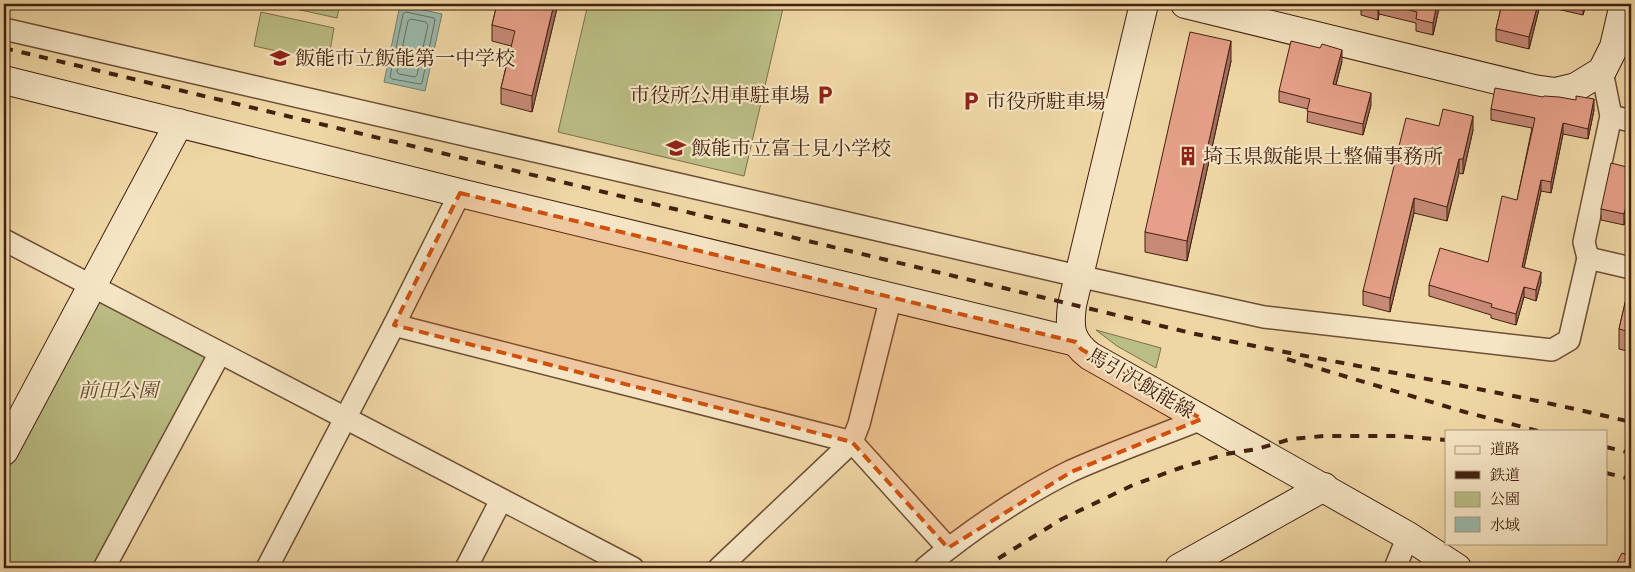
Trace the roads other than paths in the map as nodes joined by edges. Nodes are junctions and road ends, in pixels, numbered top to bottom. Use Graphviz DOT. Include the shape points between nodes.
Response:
graph roads {
  1 [pos="1144,4"];
  2 [pos="1185,4"];
  3 [pos="1624,4"];
  4 [pos="4,29"];
  5 [pos="1602,71"];
  6 [pos="4,80"];
  7 [pos="1621,118"];
  8 [pos="179,123"];
  9 [pos="460,194"];
  10 [pos="4,240"];
  11 [pos="1588,258"];
  12 [pos="1631,268"];
  13 [pos="1078,276"];
  14 [pos="92,286"];
  15 [pos="891,297"];
  16 [pos="394,325"];
  17 [pos="1076,342"];
  18 [pos="220,353"];
  19 [pos="345,418"];
  20 [pos="1202,419"];
  21 [pos="852,442"];
  22 [pos="4,451"];
  23 [pos="1324,487"];
  24 [pos="502,500"];
  25 [pos="1408,536"];
  26 [pos="948,548"];
  27 [pos="104,568"];
  28 [pos="267,568"];
  29 [pos="466,568"];
  30 [pos="633,568"];
  31 [pos="719,568"];
  32 [pos="926,568"];
  33 [pos="1179,568"];
  34 [pos="1395,568"];
  35 [pos="1457,568"];
  1 -- 13 [label="street, 馬引沢飯能線"];
  2 -- 5 [label="street" via="1534,90 1555,92 1576,87"];
  3 -- 5 [label="street" via="1614,47"];
  4 -- 13 [label="street"];
  5 -- 7 [label="street"];
  6 -- 8 [label="street"];
  7 -- 11 [label="street" via="1584,242"];
  8 -- 9 [label="street"];
  8 -- 14 [label="street"];
  9 -- 15 [label="street"];
  9 -- 16 [label="street"];
  10 -- 14 [label="street"];
  11 -- 12 [label="street"];
  11 -- 13 [label="street" via="1569,340 1552,350 1264,317"];
  13 -- 17 [label="street, 馬引沢飯能線" via="1070,322"];
  14 -- 18 [label="street"];
  14 -- 22 [label="street"];
  15 -- 17 [label="street"];
  15 -- 21 [label="street"];
  16 -- 19 [label="street"];
  16 -- 21 [label="street"];
  17 -- 20 [label="street, 馬引沢飯能線" via="1090,356"];
  18 -- 19 [label="street"];
  18 -- 27 [label="street"];
  19 -- 24 [label="street"];
  19 -- 28 [label="street"];
  20 -- 23 [label="street, 馬引沢飯能線"];
  20 -- 26 [label="street" via="1071,472 1014,504"];
  21 -- 26 [label="street"];
  21 -- 31 [label="street"];
  23 -- 25 [label="street, 馬引沢飯能線"];
  23 -- 33 [label="street"];
  24 -- 29 [label="street"];
  24 -- 30 [label="street"];
  25 -- 34 [label="street"];
  25 -- 35 [label="street, 馬引沢飯能線"];
  26 -- 32 [label="street"];
}
